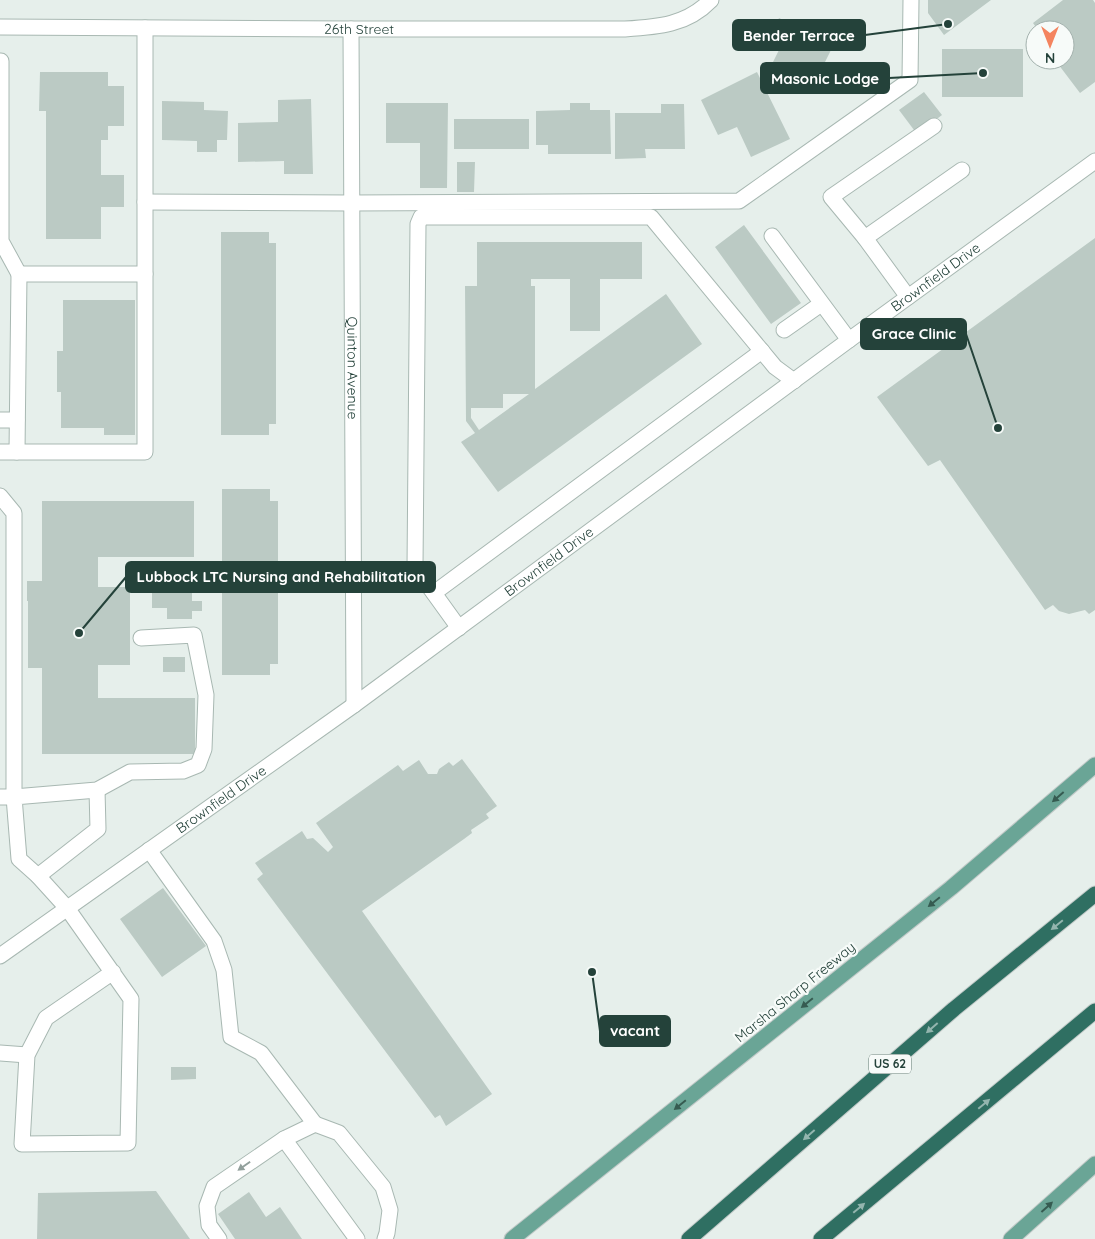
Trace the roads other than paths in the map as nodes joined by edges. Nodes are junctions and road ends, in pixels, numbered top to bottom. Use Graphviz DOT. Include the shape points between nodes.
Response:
graph roads {
  1 [pos="711,0"];
  2 [pos="911,0"];
  3 [pos="0,27"];
  4 [pos="145,28"];
  5 [pos="351,29"];
  6 [pos="1,62"];
  7 [pos="934,126"];
  8 [pos="1095,161"];
  9 [pos="962,170"];
  10 [pos="145,202"];
  11 [pos="352,203"];
  12 [pos="772,236"];
  13 [pos="865,238"];
  14 [pos="19,274"];
  15 [pos="145,274"];
  16 [pos="908,298"];
  17 [pos="821,304"];
  18 [pos="784,330"];
  19 [pos="849,340"];
  20 [pos="762,352"];
  21 [pos="794,381"];
  22 [pos="0,420"];
  23 [pos="17,420"];
  24 [pos="0,452"];
  25 [pos="17,452"];
  26 [pos="0,496"];
  27 [pos="434,593"];
  28 [pos="459,628"];
  29 [pos="140,638"];
  30 [pos="354,705"];
  31 [pos="1095,765"];
  32 [pos="97,790"];
  33 [pos="7,797"];
  34 [pos="149,850"];
  35 [pos="38,876"];
  36 [pos="1095,894"];
  37 [pos="67,908"];
  38 [pos="0,956"];
  39 [pos="113,972"];
  40 [pos="1095,1011"];
  41 [pos="0,1054"];
  42 [pos="27,1055"];
  43 [pos="315,1124"];
  44 [pos="284,1139"];
  45 [pos="1095,1164"];
  46 [pos="219,1239"];
  47 [pos="358,1239"];
  48 [pos="385,1239"];
  49 [pos="512,1239"];
  50 [pos="689,1239"];
  51 [pos="821,1239"];
  52 [pos="1011,1239"];
  1 -- 5 [label="street, 26th Street" via="679,22 658,27"];
  2 -- 11 [label="street" via="910,80 739,201"];
  3 -- 4 [label="street, 26th Street"];
  4 -- 5 [label="street, 26th Street"];
  4 -- 10 [label="street"];
  5 -- 11 [label="street, Quinton Avenue"];
  6 -- 14 [label="street" via="1,241"];
  7 -- 13 [label="street" via="831,196"];
  8 -- 16 [label="street, Brownfield Drive"];
  9 -- 13 [label="street"];
  10 -- 11 [label="street"];
  10 -- 15 [label="street"];
  11 -- 30 [label="street, Quinton Avenue"];
  12 -- 17 [label="street"];
  13 -- 16 [label="street"];
  14 -- 15 [label="street"];
  14 -- 23 [label="street"];
  15 -- 25 [label="street" via="145,452"];
  16 -- 19 [label="street, Brownfield Drive"];
  17 -- 18 [label="street"];
  17 -- 19 [label="street"];
  19 -- 21 [label="street, Brownfield Drive"];
  20 -- 21 [label="street"];
  20 -- 27 [label="street"];
  20 -- 27 [label="street" via="652,217 421,217 418,224 415,567"];
  21 -- 28 [label="street, Brownfield Drive"];
  22 -- 23 [label="street"];
  23 -- 25 [label="street"];
  24 -- 25 [label="street"];
  26 -- 33 [label="street" via="14,513"];
  27 -- 28 [label="street"];
  28 -- 30 [label="street, Brownfield Drive"];
  29 -- 32 [label="street" via="194,635 206,695 204,749 198,765 183,772 130,772"];
  30 -- 34 [label="street, Brownfield Drive"];
  31 -- 49 [label="main road, Marsha Sharp Freeway, one-way" via="951,888"];
  32 -- 33 [label="street"];
  32 -- 35 [label="street" via="98,829"];
  33 -- 35 [label="street" via="19,859"];
  34 -- 37 [label="street, Brownfield Drive"];
  34 -- 43 [label="street" via="214,941 224,970 231,1037 261,1053"];
  35 -- 37 [label="street"];
  36 -- 50 [label="highway, US 62, one-way" via="954,1009"];
  37 -- 38 [label="street, Brownfield Drive"];
  37 -- 39 [label="street"];
  39 -- 42 [label="street" via="46,1018"];
  39 -- 42 [label="street" via="131,999 128,1143 22,1144"];
  51 -- 40 [label="highway, one-way"];
  41 -- 42 [label="street"];
  43 -- 44 [label="street"];
  43 -- 48 [label="street" via="340,1133 383,1187 390,1210"];
  44 -- 46 [label="street, one-way" via="214,1187 207,1206 209,1225"];
  44 -- 47 [label="street"];
  52 -- 45 [label="main road, one-way"];
}
